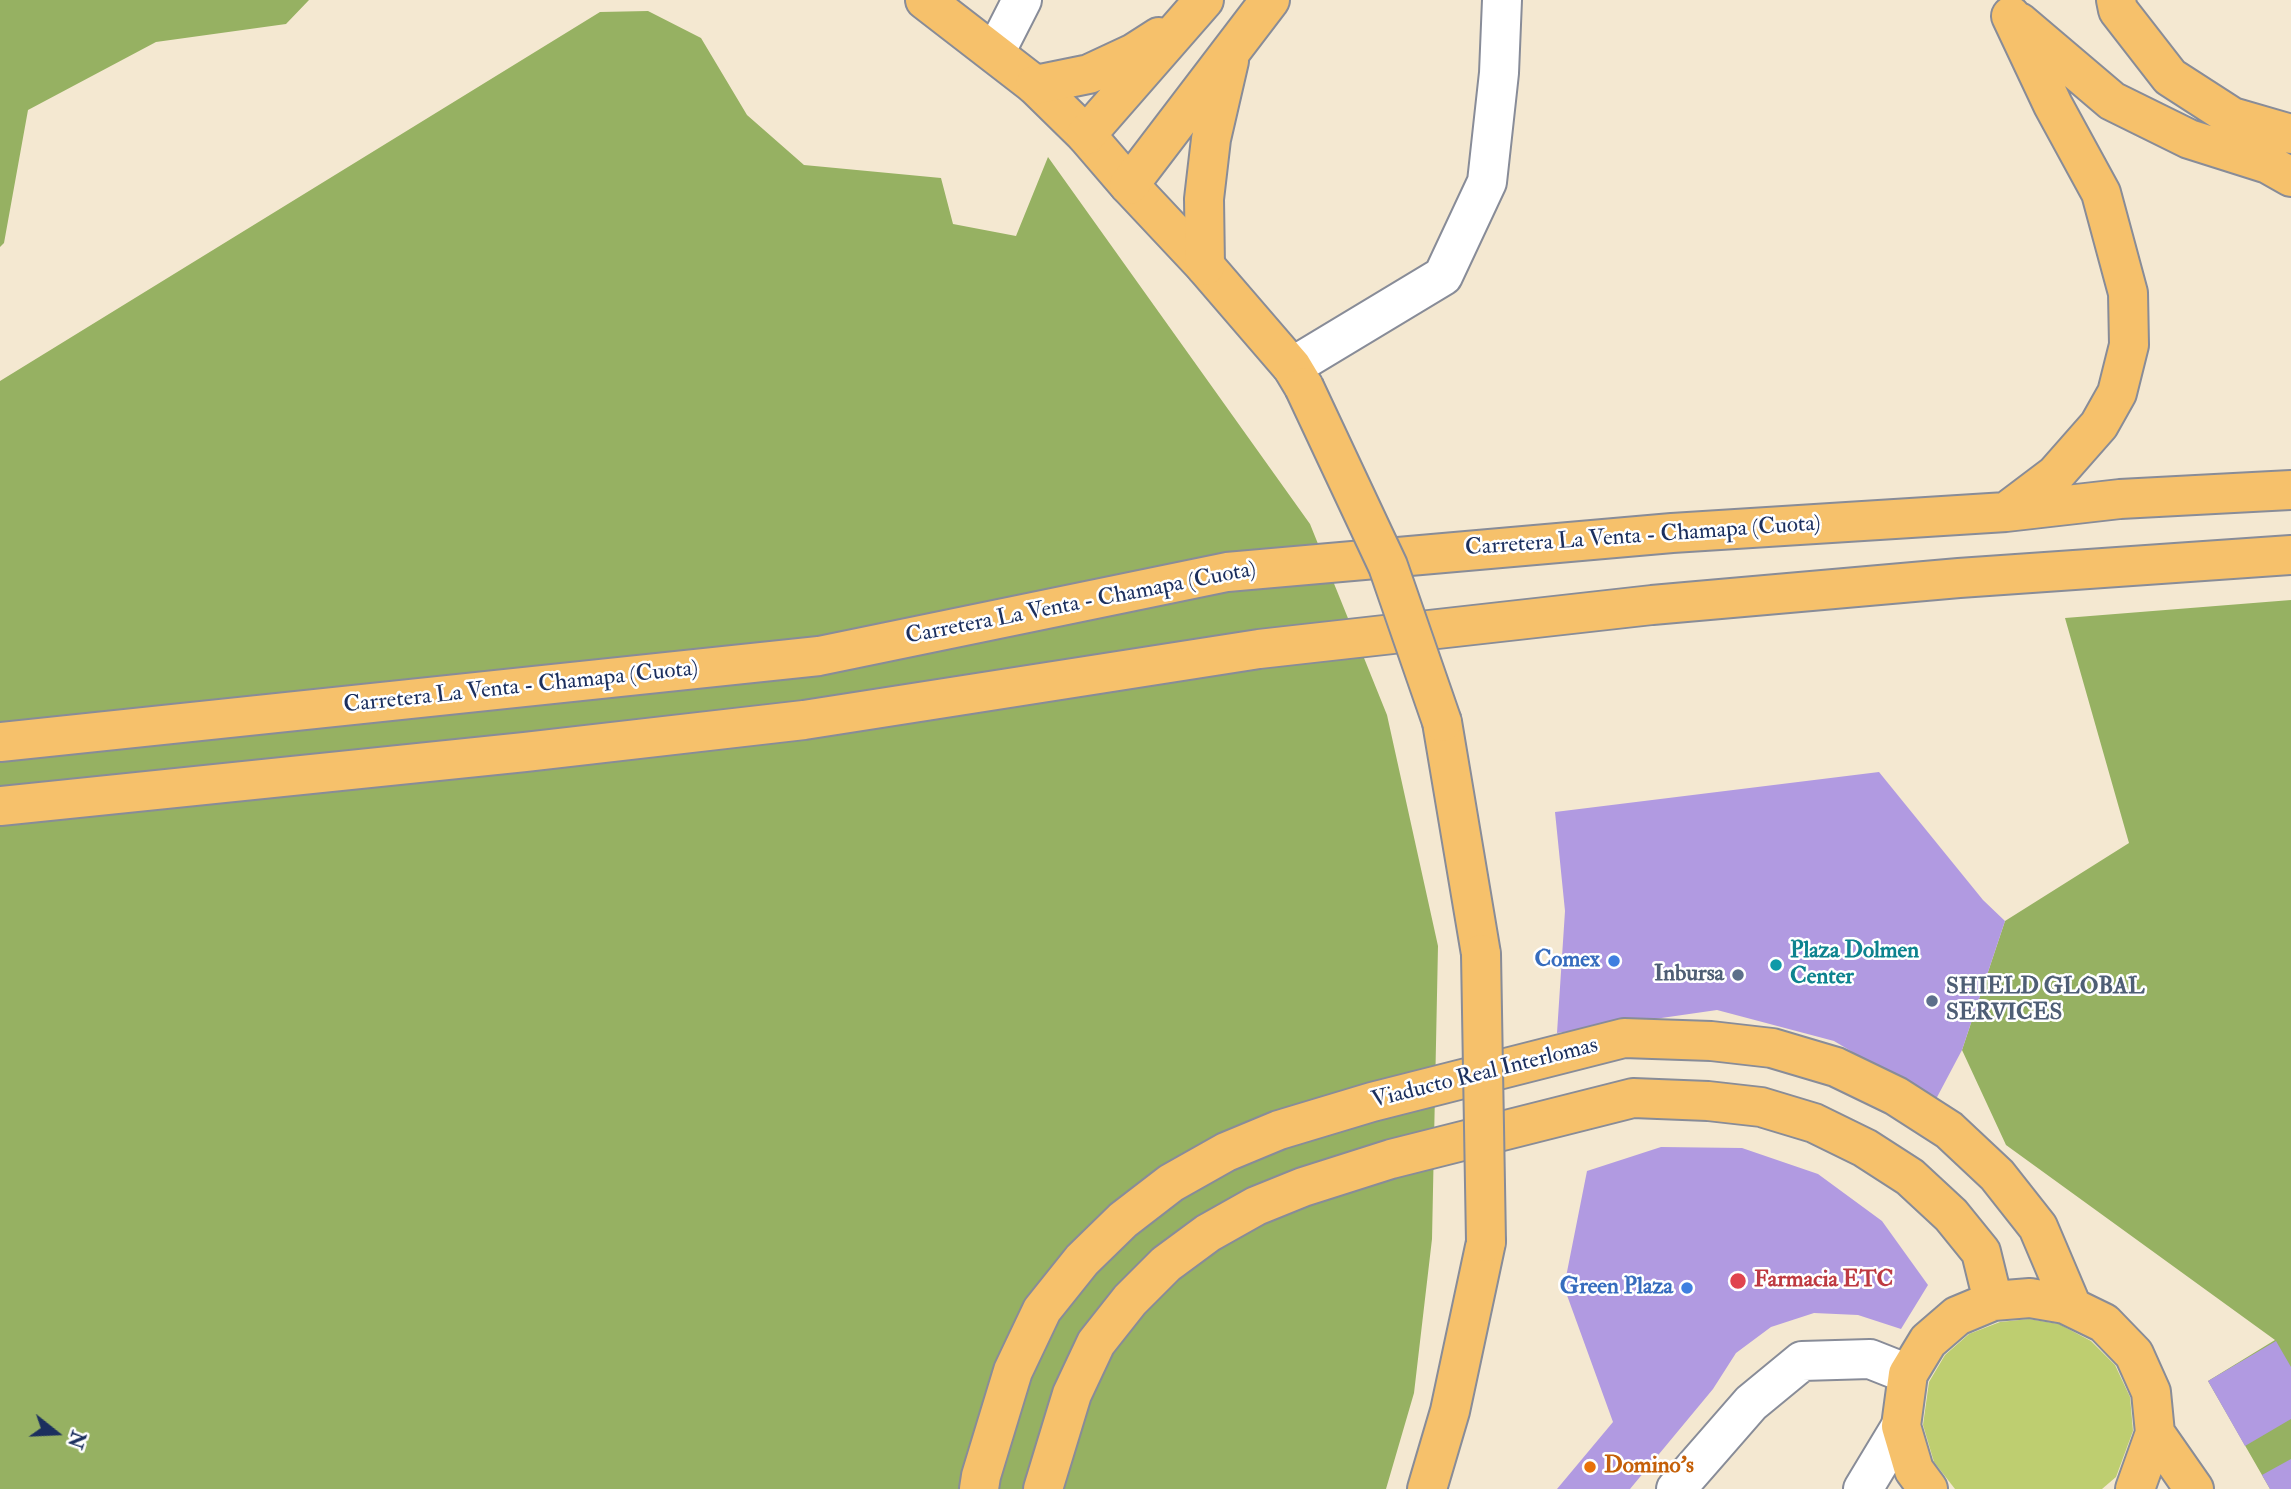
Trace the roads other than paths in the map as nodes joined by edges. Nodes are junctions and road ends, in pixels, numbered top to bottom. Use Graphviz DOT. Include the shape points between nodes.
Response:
graph roads {
  1 [pos="925,0"];
  2 [pos="1022,0"];
  3 [pos="1270,0"];
  4 [pos="1502,0"];
  5 [pos="2116,0"];
  6 [pos="2009,8"];
  7 [pos="1196,10"];
  8 [pos="1231,49"];
  9 [pos="995,53"];
  10 [pos="1035,85"];
  11 [pos="2291,134"];
  12 [pos="1086,135"];
  13 [pos="2291,177"];
  14 [pos="1129,185"];
  15 [pos="1205,266"];
  16 [pos="1298,377"];
  17 [pos="2291,490"];
  18 [pos="2006,512"];
  19 [pos="2291,555"];
  20 [pos="0,742"];
  21 [pos="0,806"];
  22 [pos="1993,1301"];
  23 [pos="2071,1307"];
  24 [pos="1908,1374"];
  25 [pos="1901,1426"];
  26 [pos="2155,1433"];
  27 [pos="979,1489"];
  28 [pos="1043,1489"];
  29 [pos="1427,1489"];
  30 [pos="1676,1489"];
  31 [pos="1863,1489"];
  32 [pos="1928,1489"];
  33 [pos="2136,1489"];
  34 [pos="2194,1489"];
  1 -- 9 [label="main road"];
  2 -- 9 [label="street"];
  3 -- 8 [label="main road"];
  4 -- 16 [label="street" via="1487,182 1443,276"];
  5 -- 11 [label="main road" via="2118,10 2170,77 2232,117"];
  6 -- 13 [label="main road" via="2112,101 2189,139 2268,164"];
  6 -- 18 [label="main road" via="2053,105 2101,193 2127,293 2129,345 2117,393 2099,425 2055,475"];
  7 -- 10 [label="main road" via="1135,52 1089,74"];
  7 -- 12 [label="main road"];
  8 -- 14 [label="main road"];
  8 -- 15 [label="main road" via="1211,139 1204,199"];
  9 -- 10 [label="main road"];
  10 -- 12 [label="main road"];
  12 -- 14 [label="main road"];
  14 -- 15 [label="main road"];
  15 -- 16 [label="main road"];
  16 -- 29 [label="main road, bridge" via="1388,566 1442,722 1480,954 1486,1242 1450,1411"];
  17 -- 18 [label="main road, Carretera La Venta - Chamapa (Cuota)" via="2120,499"];
  18 -- 20 [label="main road, Carretera La Venta - Chamapa (Cuota)" via="1672,533 1227,572 819,656"];
  19 -- 21 [label="main road" via="1652,605 1259,649 804,720"];
  22 -- 23 [label="main road" via="2030,1298"];
  22 -- 24 [label="main road" via="1957,1316 1928,1341"];
  22 -- 28 [label="main road" via="1981,1252 1951,1215 1910,1177 1865,1148 1814,1123 1761,1107 1633,1098 1391,1159 1256,1206 1208,1233 1166,1264 1096,1343 1072,1394"];
  23 -- 26 [label="main road" via="2104,1323 2134,1354 2151,1392"];
  23 -- 27 [label="main road, Viaducto Real Interlomas" via="2038,1227 1997,1175 1948,1130 1896,1096 1836,1067 1772,1048 1624,1038 1279,1130 1226,1152 1171,1183 1082,1260 1042,1310 1013,1371"];
  24 -- 25 [label="main road"];
  24 -- 30 [label="street" via="1870,1359 1802,1361 1751,1404"];
  25 -- 31 [label="street"];
  25 -- 32 [label="main road" via="1914,1471"];
  26 -- 33 [label="main road"];
  26 -- 34 [label="main road"];
}
